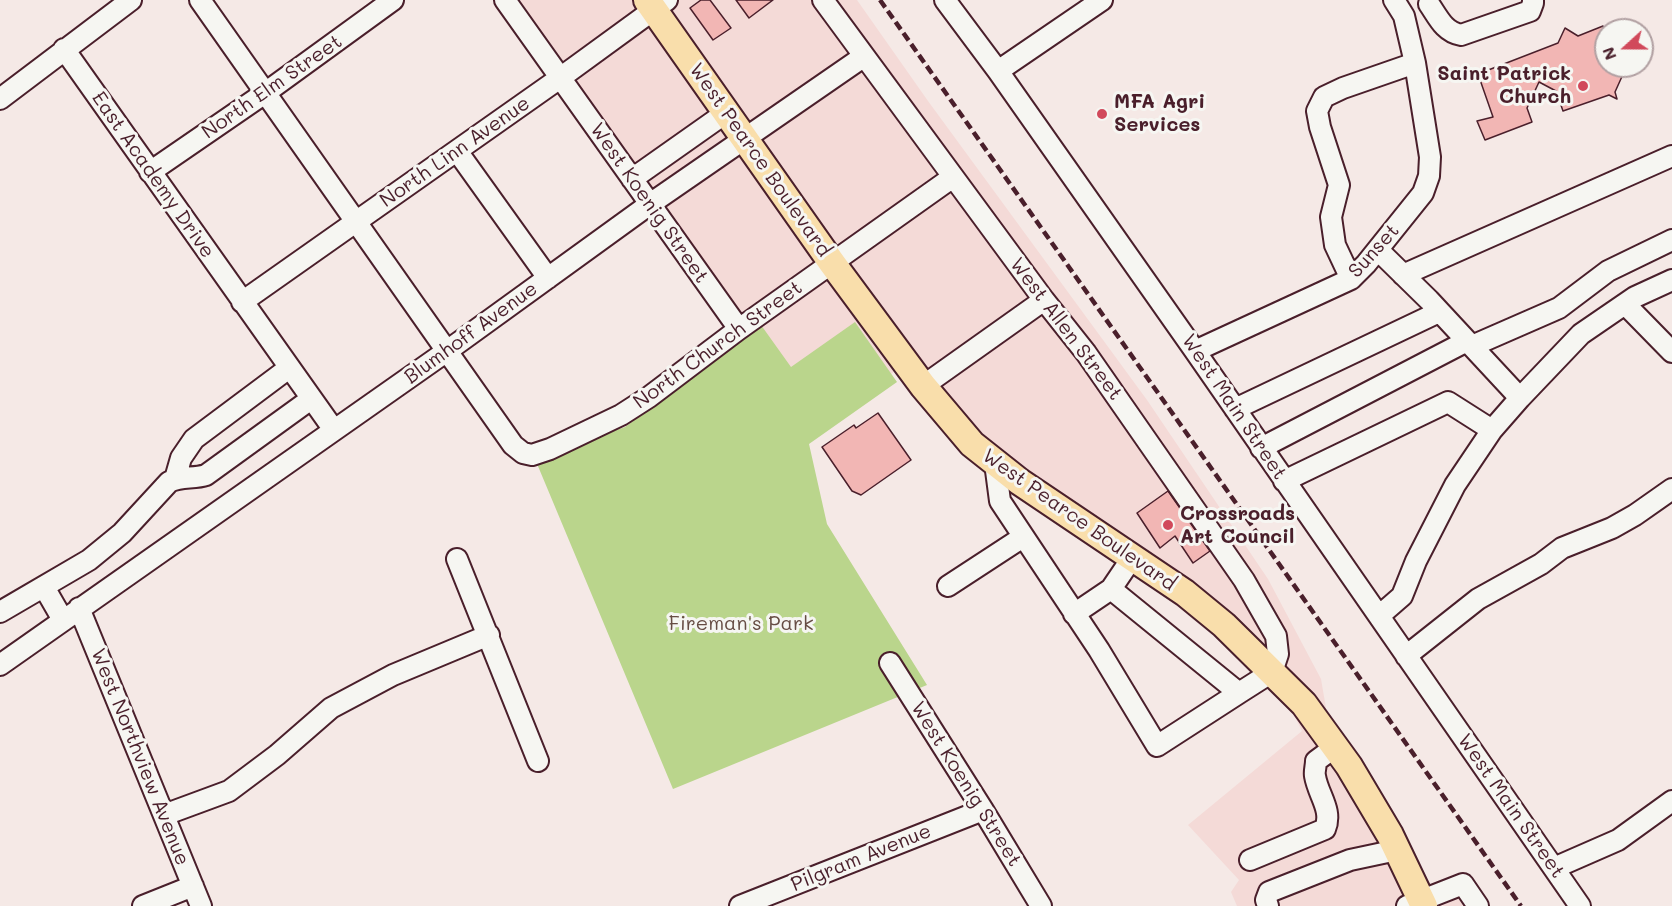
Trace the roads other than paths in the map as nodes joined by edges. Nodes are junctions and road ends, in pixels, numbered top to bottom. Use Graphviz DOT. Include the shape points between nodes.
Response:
graph roads {
  1 [pos="131,0"];
  2 [pos="200,0"];
  3 [pos="393,0"];
  4 [pos="505,0"];
  5 [pos="823,0"];
  6 [pos="945,0"];
  7 [pos="1102,0"];
  8 [pos="1533,0"];
  9 [pos="1433,2"];
  10 [pos="656,3"];
  11 [pos="1399,8"];
  12 [pos="64,49"];
  13 [pos="863,57"];
  14 [pos="1415,63"];
  15 [pos="998,71"];
  16 [pos="560,78"];
  17 [pos="265,93"];
  18 [pos="0,99"];
  19 [pos="727,112"];
  20 [pos="745,138"];
  21 [pos="457,151"];
  22 [pos="1672,156"];
  23 [pos="150,172"];
  24 [pos="953,177"];
  25 [pos="632,179"];
  26 [pos="650,204"];
  27 [pos="357,221"];
  28 [pos="1672,240"];
  29 [pos="1378,249"];
  30 [pos="832,263"];
  31 [pos="1403,275"];
  32 [pos="548,278"];
  33 [pos="1351,279"];
  34 [pos="1672,280"];
  35 [pos="1044,300"];
  36 [pos="242,302"];
  37 [pos="1625,304"];
  38 [pos="1439,312"];
  39 [pos="738,329"];
  40 [pos="1469,344"];
  41 [pos="447,351"];
  42 [pos="1195,351"];
  43 [pos="1672,352"];
  44 [pos="289,368"];
  45 [pos="923,386"];
  46 [pos="1520,398"];
  47 [pos="311,399"];
  48 [pos="1235,410"];
  49 [pos="334,430"];
  50 [pos="1492,430"];
  51 [pos="1262,448"];
  52 [pos="995,463"];
  53 [pos="175,478"];
  54 [pos="1284,481"];
  55 [pos="1672,489"];
  56 [pos="1023,537"];
  57 [pos="1132,558"];
  58 [pos="457,559"];
  59 [pos="948,586"];
  60 [pos="44,587"];
  61 [pos="1111,589"];
  62 [pos="0,612"];
  63 [pos="71,614"];
  64 [pos="1074,614"];
  65 [pos="1379,616"];
  66 [pos="489,634"];
  67 [pos="1406,656"];
  68 [pos="890,663"];
  69 [pos="0,665"];
  70 [pos="1272,672"];
  71 [pos="1239,693"];
  72 [pos="1335,747"];
  73 [pos="538,761"];
  74 [pos="1672,801"];
  75 [pos="983,810"];
  76 [pos="164,815"];
  77 [pos="1397,850"];
  78 [pos="1250,860"];
  79 [pos="1554,868"];
  80 [pos="193,886"];
  81 [pos="1417,904"];
  82 [pos="143,906"];
  83 [pos="201,906"];
  84 [pos="740,906"];
  85 [pos="1041,906"];
  86 [pos="1268,906"];
  87 [pos="1478,906"];
  88 [pos="1580,906"];
  1 -- 12 [label="street"];
  2 -- 17 [label="street"];
  3 -- 17 [label="street, North Elm Street"];
  4 -- 16 [label="street, West Koenig Street"];
  5 -- 13 [label="street, West Allen Street"];
  6 -- 15 [label="street, West Main Street"];
  7 -- 15 [label="street"];
  8 -- 9 [label="street" via="1530,11 1461,35 1441,24"];
  9 -- 11 [label="street"];
  10 -- 16 [label="street, North Linn Avenue"];
  10 -- 19 [label="main road, West Pearce Boulevard"];
  11 -- 14 [label="street, Sunset"];
  12 -- 18 [label="street"];
  12 -- 23 [label="street, East Academy Drive"];
  13 -- 20 [label="street, Blumhoff Avenue"];
  13 -- 24 [label="street, West Allen Street"];
  14 -- 29 [label="street, Sunset" via="1430,157 1429,176 1423,193"];
  14 -- 33 [label="street" via="1324,97 1317,111 1339,185 1331,217 1335,245"];
  15 -- 42 [label="street, West Main Street"];
  16 -- 21 [label="street, North Linn Avenue"];
  16 -- 25 [label="street, West Koenig Street"];
  17 -- 23 [label="street, North Elm Street"];
  17 -- 27 [label="street"];
  19 -- 20 [label="main road, West Pearce Boulevard"];
  19 -- 25 [label="street"];
  20 -- 26 [label="street, Blumhoff Avenue"];
  20 -- 30 [label="main road, West Pearce Boulevard"];
  21 -- 27 [label="street, North Linn Avenue"];
  21 -- 32 [label="street"];
  22 -- 31 [label="street"];
  23 -- 36 [label="street, East Academy Drive"];
  24 -- 30 [label="street, North Church Street"];
  24 -- 35 [label="street, West Allen Street"];
  25 -- 26 [label="street, West Koenig Street"];
  26 -- 32 [label="street, Blumhoff Avenue"];
  26 -- 39 [label="street, West Koenig Street"];
  27 -- 36 [label="street, North Linn Avenue"];
  27 -- 41 [label="street"];
  28 -- 40 [label="street" via="1608,271 1559,308"];
  29 -- 31 [label="street"];
  29 -- 33 [label="street, Sunset"];
  30 -- 39 [label="street, North Church Street"];
  30 -- 45 [label="main road, West Pearce Boulevard"];
  31 -- 38 [label="street"];
  32 -- 41 [label="street, Blumhoff Avenue"];
  33 -- 42 [label="street, Sunset"];
  34 -- 37 [label="street"];
  35 -- 45 [label="street"];
  35 -- 70 [label="street, West Allen Street" via="1086,353 1244,580 1276,636 1278,654"];
  36 -- 44 [label="street, East Academy Drive"];
  37 -- 43 [label="street"];
  37 -- 46 [label="street" via="1581,334"];
  38 -- 40 [label="street"];
  38 -- 48 [label="street"];
  39 -- 41 [label="street, North Church Street" via="621,415 532,455 513,445"];
  40 -- 46 [label="street"];
  40 -- 51 [label="street"];
  41 -- 49 [label="street, Blumhoff Avenue"];
  42 -- 48 [label="street, West Main Street"];
  44 -- 47 [label="street, East Academy Drive"];
  44 -- 53 [label="street" via="194,439"];
  45 -- 52 [label="main road, West Pearce Boulevard" via="972,444"];
  46 -- 50 [label="street"];
  47 -- 49 [label="street, East Academy Drive"];
  47 -- 53 [label="street" via="206,475"];
  48 -- 51 [label="street, West Main Street"];
  49 -- 63 [label="street, Blumhoff Avenue"];
  50 -- 54 [label="street" via="1448,402"];
  50 -- 65 [label="street" via="1455,485 1402,596"];
  51 -- 54 [label="street, West Main Street"];
  52 -- 56 [label="street" via="1000,501"];
  52 -- 57 [label="main road, West Pearce Boulevard"];
  53 -- 60 [label="street" via="122,533 89,560"];
  54 -- 65 [label="street, West Main Street"];
  55 -- 67 [label="street" via="1635,515 1562,548 1478,599"];
  56 -- 59 [label="street"];
  56 -- 64 [label="street"];
  57 -- 61 [label="street"];
  57 -- 70 [label="main road, West Pearce Boulevard" via="1185,594"];
  58 -- 66 [label="street"];
  60 -- 62 [label="street"];
  60 -- 63 [label="street, West Northview Avenue"];
  61 -- 64 [label="street"];
  61 -- 71 [label="street"];
  63 -- 69 [label="street, Blumhoff Avenue"];
  63 -- 76 [label="street, West Northview Avenue"];
  64 -- 71 [label="street" via="1157,746"];
  65 -- 67 [label="street, West Main Street"];
  66 -- 73 [label="street"];
  66 -- 76 [label="street" via="393,675 331,708 229,791"];
  67 -- 79 [label="street, West Main Street"];
  68 -- 75 [label="street, West Koenig Street"];
  70 -- 71 [label="street"];
  70 -- 72 [label="main road, West Pearce Boulevard" via="1304,704"];
  72 -- 77 [label="main road, West Pearce Boulevard"];
  72 -- 78 [label="street" via="1316,761 1314,775 1326,808 1325,829"];
  74 -- 79 [label="street" via="1618,840"];
  75 -- 84 [label="street, Pilgram Avenue"];
  75 -- 85 [label="street, West Koenig Street"];
  76 -- 80 [label="street, West Northview Avenue"];
  77 -- 81 [label="main road, West Pearce Boulevard"];
  77 -- 86 [label="street" via="1350,860 1269,892"];
  79 -- 88 [label="street, West Main Street"];
  80 -- 82 [label="street"];
  80 -- 83 [label="street, West Northview Avenue"];
  81 -- 87 [label="street" via="1463,884"];
}
